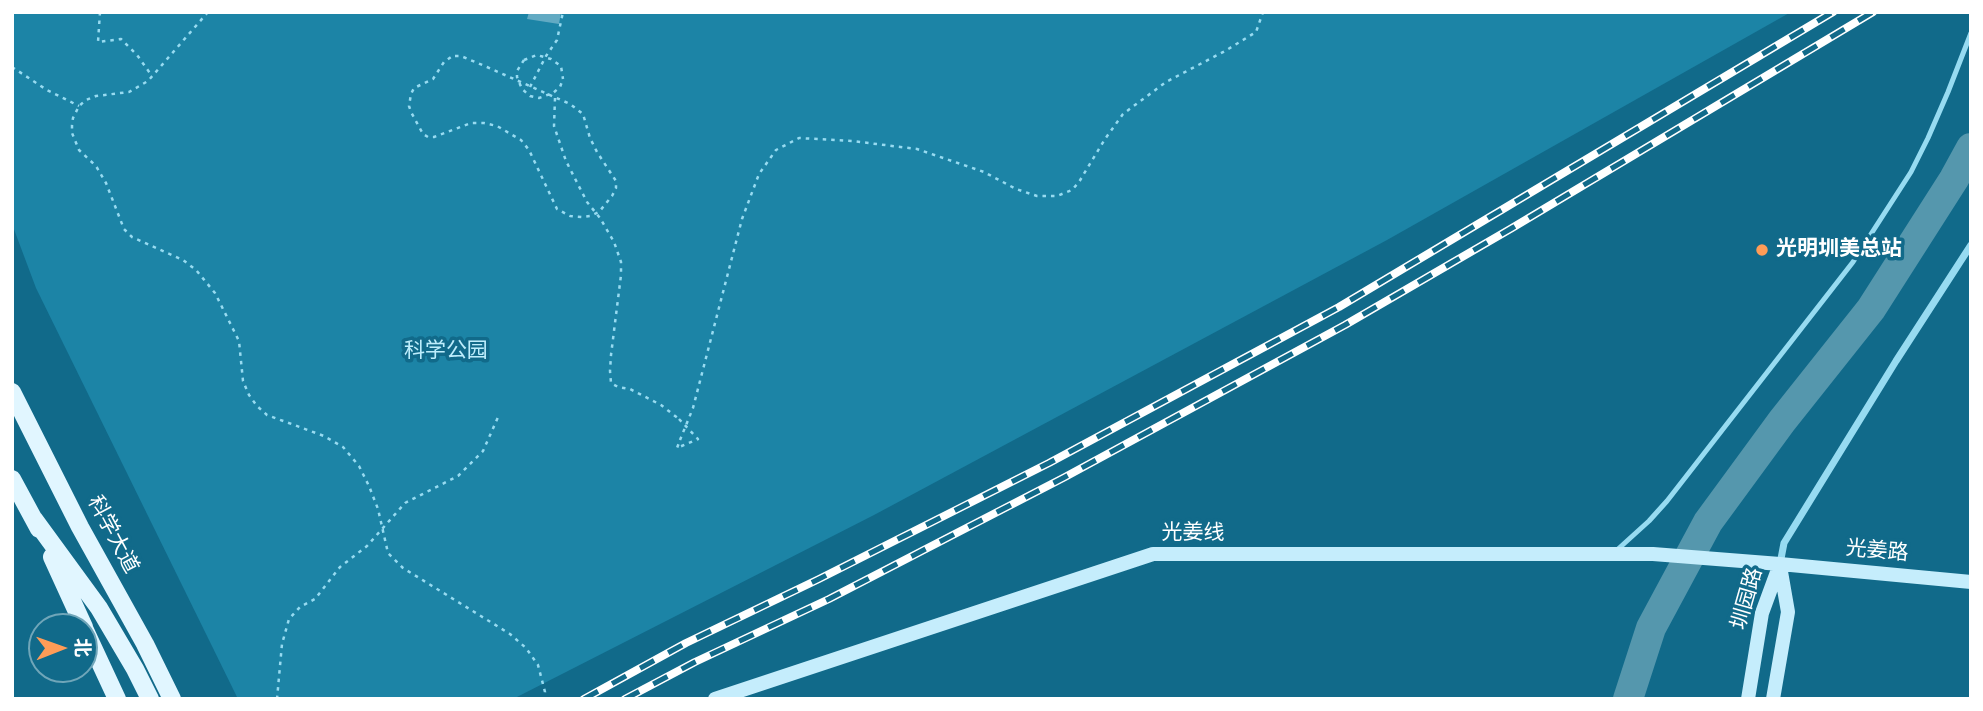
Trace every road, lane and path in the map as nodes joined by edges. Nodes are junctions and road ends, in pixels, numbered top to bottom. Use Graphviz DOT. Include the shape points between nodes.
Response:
graph roads {
  1 [pos="100,12"];
  2 [pos="208,12"];
  3 [pos="563,12"];
  4 [pos="1263,12"];
  5 [pos="1971,33"];
  6 [pos="546,56"];
  7 [pos="12,67"];
  8 [pos="152,75"];
  9 [pos="530,87"];
  10 [pos="555,98"];
  11 [pos="79,106"];
  12 [pos="1971,245"];
  13 [pos="12,392"];
  14 [pos="499,415"];
  15 [pos="12,479"];
  16 [pos="34,519"];
  17 [pos="382,529"];
  18 [pos="1612,554"];
  19 [pos="1780,564"];
  20 [pos="1971,582"];
  21 [pos="78,613"];
  22 [pos="98,658"];
  23 [pos="117,699"];
  24 [pos="150,699"];
  25 [pos="173,699"];
  26 [pos="277,699"];
  27 [pos="544,699"];
  28 [pos="715,699"];
  29 [pos="1748,699"];
  30 [pos="1773,699"];
  1 -- 8 [label="path" via="98,42 121,39"];
  2 -- 8 [label="path"];
  3 -- 6 [label="path" via="556,40"];
  4 -- 10 [label="path, bridge" via="1256,32 1167,82 1124,114 1079,182 1056,196 1016,190 984,172 917,149 799,138 776,150 759,174 742,219 693,408 680,440 677,448 698,439 679,419 661,405 611,383 621,262 566,161 554,126"];
  5 -- 18 [label="lane" via="1922,149 1853,262 1667,501"];
  6 -- 6 [label="path, bridge" via="561,66 560,87 539,98 530,96 522,89 517,71 524,60"];
  6 -- 9 [label="path"];
  7 -- 11 [label="path"];
  8 -- 11 [label="path" via="129,92 96,96"];
  9 -- 10 [label="path, bridge"];
  9 -- 10 [label="path, bridge" via="455,56 444,62 433,79 414,88 409,106 428,137 471,123 498,126 529,149 556,209 570,216 590,216 612,196 616,181 597,152 583,114"];
  11 -- 17 [label="path" via="72,125 75,143 106,183 124,229 183,260 206,280 239,341 249,396 267,415 343,447 369,486"];
  12 -- 19 [label="street" via="1784,543"];
  13 -- 25 [label="main road, 科学大道"];
  14 -- 17 [label="path" via="483,450 458,476 405,502"];
  15 -- 16 [label="main road"];
  16 -- 21 [label="main road"];
  16 -- 24 [label="main road" via="99,608"];
  17 -- 26 [label="path" via="340,567 315,599 289,619"];
  17 -- 27 [label="path" via="388,553 404,568 526,648 538,665"];
  18 -- 19 [label="street, 光姜线"];
  18 -- 28 [label="street, 光姜线" via="1153,554"];
  19 -- 20 [label="street, 光姜路"];
  19 -- 29 [label="street, 圳园路" via="1762,613"];
  19 -- 30 [label="street, 圳园路" via="1788,612"];
  22 -- 23 [label="main road"];
}
